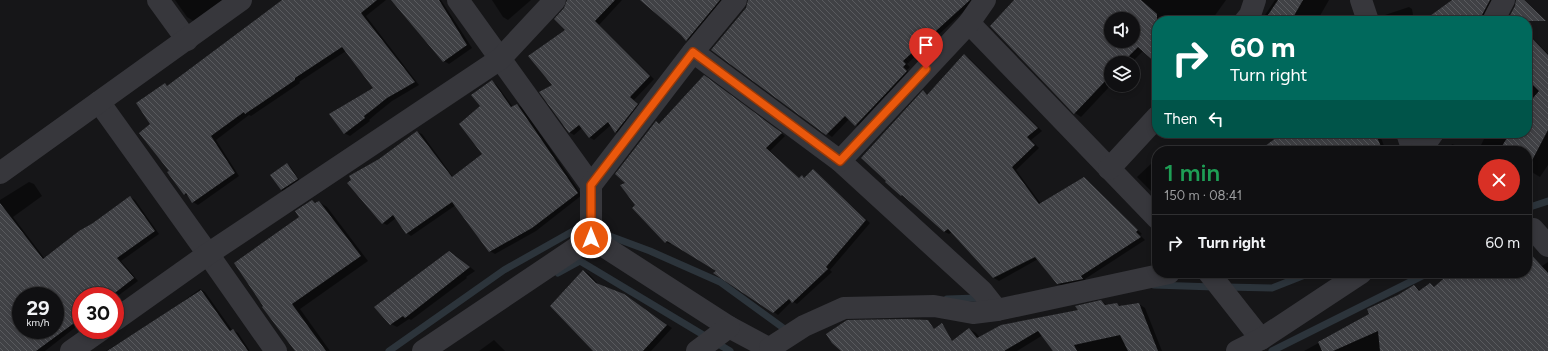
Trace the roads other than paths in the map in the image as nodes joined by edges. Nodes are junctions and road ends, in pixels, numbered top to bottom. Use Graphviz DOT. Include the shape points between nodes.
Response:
graph roads {
  1 [pos="158,0"];
  2 [pos="242,0"];
  3 [pos="458,0"];
  4 [pos="555,0"];
  5 [pos="736,0"];
  6 [pos="985,0"];
  7 [pos="1255,0"];
  8 [pos="1361,0"];
  9 [pos="1504,0"];
  10 [pos="1249,16"];
  11 [pos="1366,16"];
  12 [pos="1496,16"];
  13 [pos="969,22"];
  14 [pos="187,40"];
  15 [pos="693,52"];
  16 [pos="500,59"];
  17 [pos="99,102"];
  18 [pos="1152,122"];
  19 [pos="840,161"];
  20 [pos="1109,169"];
  21 [pos="0,173"];
  22 [pos="591,185"];
  23 [pos="1152,213"];
  24 [pos="1536,227"];
  25 [pos="591,238"];
  26 [pos="1548,246"];
  27 [pos="208,254"];
  28 [pos="1152,276"];
  29 [pos="1213,278"];
  30 [pos="1353,278"];
  31 [pos="996,305"];
  32 [pos="124,314"];
  33 [pos="729,327"];
  34 [pos="88,339"];
  35 [pos="1261,339"];
  36 [pos="772,350"];
  37 [pos="71,351"];
  38 [pos="276,351"];
  39 [pos="423,351"];
  40 [pos="697,351"];
  41 [pos="1237,351"];
  1 -- 14 [label="street"];
  2 -- 14 [label="street"];
  3 -- 16 [label="street"];
  4 -- 16 [label="street"];
  5 -- 15 [label="street"];
  6 -- 13 [label="street"];
  7 -- 10 [label="street"];
  8 -- 11 [label="street"];
  9 -- 12 [label="street"];
  13 -- 19 [label="street"];
  13 -- 20 [label="street"];
  14 -- 17 [label="street"];
  15 -- 19 [label="street"];
  15 -- 22 [label="street"];
  16 -- 22 [label="street"];
  16 -- 27 [label="street"];
  17 -- 21 [label="street"];
  17 -- 27 [label="street"];
  18 -- 20 [label="street"];
  19 -- 31 [label="street"];
  20 -- 23 [label="street"];
  22 -- 25 [label="street"];
  24 -- 26 [label="street"];
  25 -- 33 [label="street"];
  25 -- 39 [label="street"];
  27 -- 32 [label="street"];
  27 -- 38 [label="street"];
  28 -- 31 [label="street"];
  29 -- 35 [label="street"];
  30 -- 35 [label="street"];
  31 -- 36 [label="street" via="973,313 934,306 844,308 804,326"];
  33 -- 36 [label="street"];
  33 -- 40 [label="street"];
  34 -- 37 [label="street"];
  35 -- 41 [label="street"];
}
